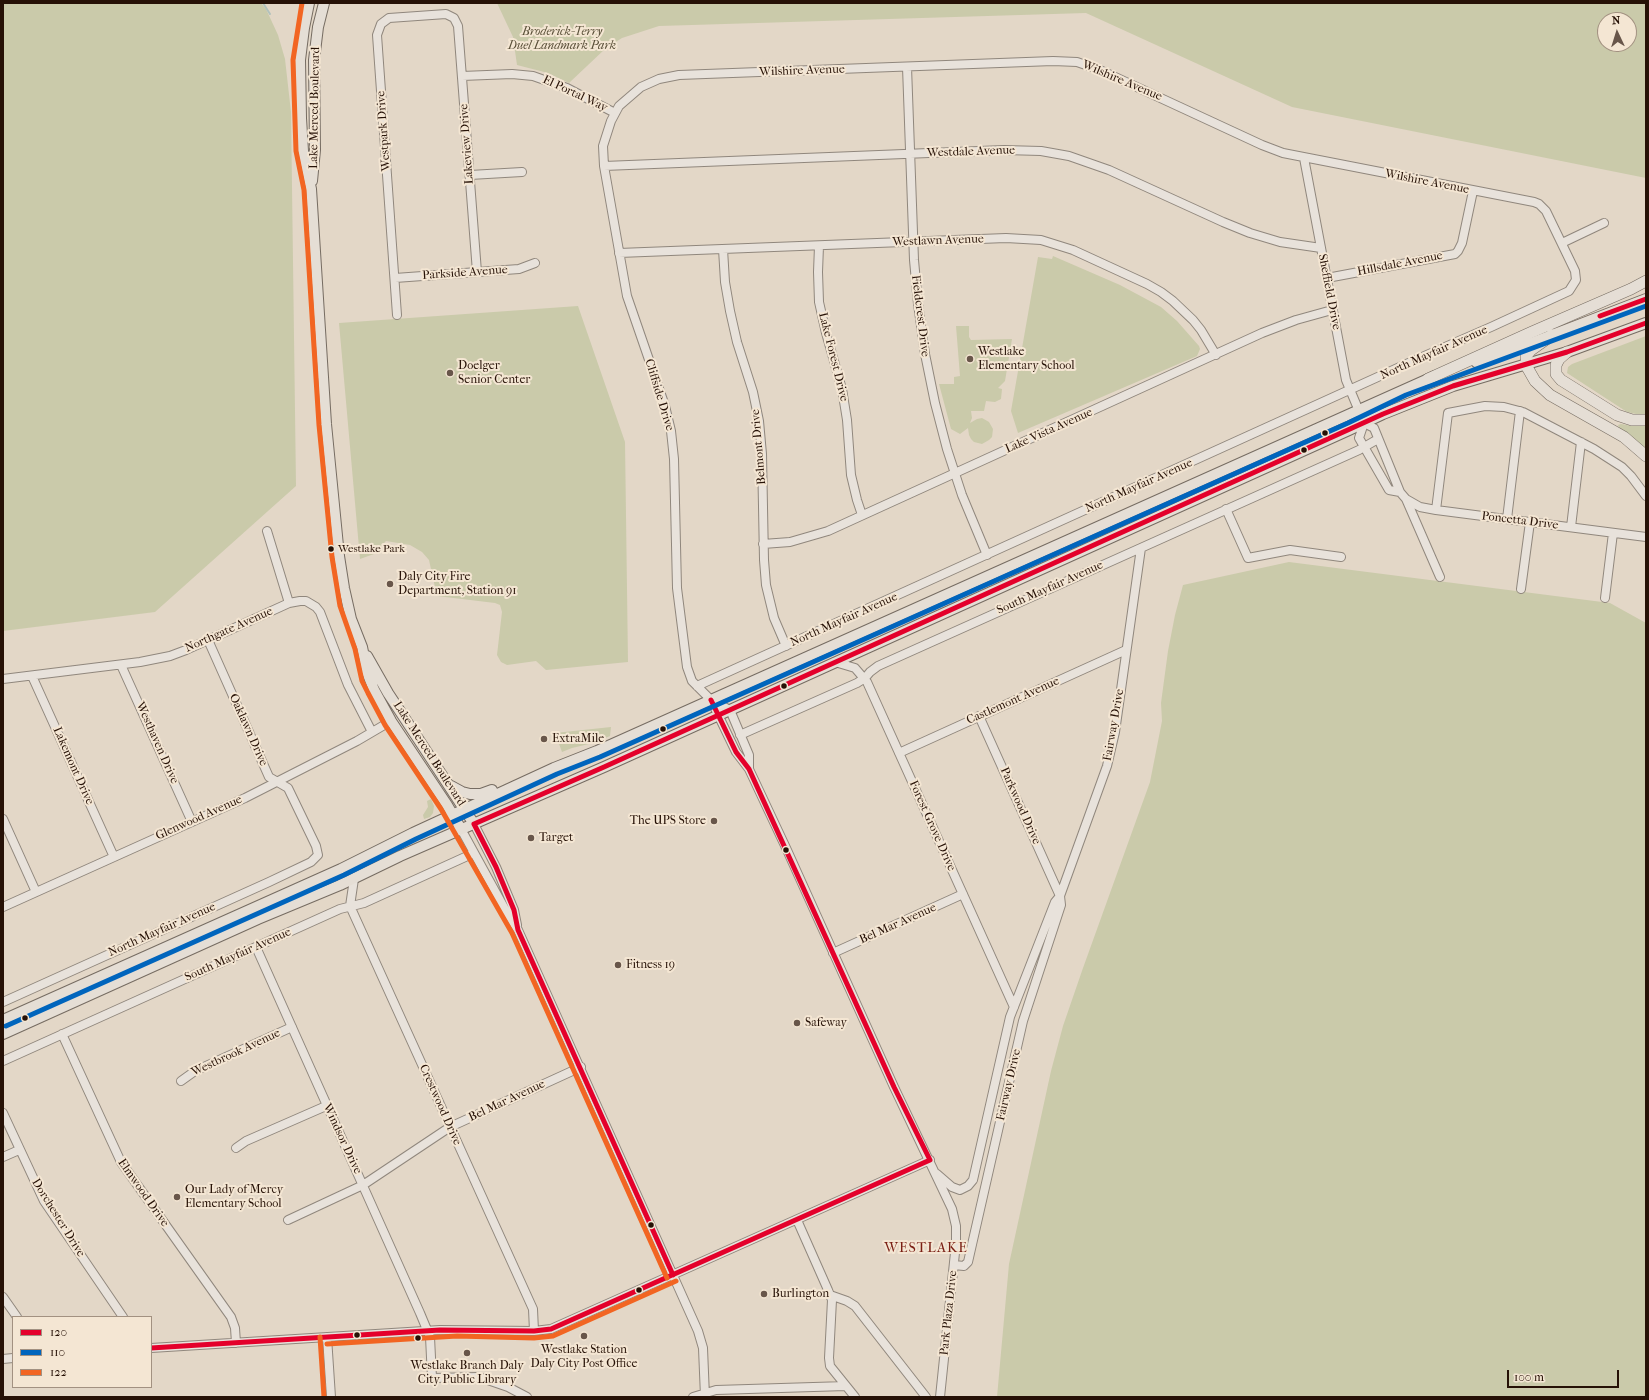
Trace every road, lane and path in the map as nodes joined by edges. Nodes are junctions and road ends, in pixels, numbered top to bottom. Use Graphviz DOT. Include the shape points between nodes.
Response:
graph roads {
  1 [pos="309,3"];
  2 [pos="324,3"];
  3 [pos="454,18"];
  4 [pos="907,67"];
  5 [pos="462,76"];
  6 [pos="615,113"];
  7 [pos="910,154"];
  8 [pos="1304,158"];
  9 [pos="604,166"];
  10 [pos="522,172"];
  11 [pos="470,175"];
  12 [pos="311,189"];
  13 [pos="1473,191"];
  14 [pos="1604,223"];
  15 [pos="913,242"];
  16 [pos="1562,243"];
  17 [pos="819,246"];
  18 [pos="1321,248"];
  19 [pos="723,249"];
  20 [pos="619,253"];
  21 [pos="535,263"];
  22 [pos="476,272"];
  23 [pos="395,278"];
  24 [pos="1326,278"];
  25 [pos="1576,280"];
  26 [pos="1646,281"];
  27 [pos="1646,299"];
  28 [pos="1332,310"];
  29 [pos="397,315"];
  30 [pos="1646,322"];
  31 [pos="1552,335"];
  32 [pos="1566,352"];
  33 [pos="1216,355"];
  34 [pos="1526,364"];
  35 [pos="1428,379"];
  36 [pos="1350,391"];
  37 [pos="1358,411"];
  38 [pos="1520,411"];
  39 [pos="1646,420"];
  40 [pos="1364,423"];
  41 [pos="1378,439"];
  42 [pos="1581,442"];
  43 [pos="1364,447"];
  44 [pos="1646,456"];
  45 [pos="955,474"];
  46 [pos="1400,492"];
  47 [pos="1646,496"];
  48 [pos="1406,499"];
  49 [pos="1226,509"];
  50 [pos="1436,510"];
  51 [pos="862,515"];
  52 [pos="1507,519"];
  53 [pos="1530,522"];
  54 [pos="1571,527"];
  55 [pos="267,531"];
  56 [pos="1613,533"];
  57 [pos="1646,537"];
  58 [pos="763,544"];
  59 [pos="1141,548"];
  60 [pos="987,555"];
  61 [pos="1341,557"];
  62 [pos="1440,577"];
  63 [pos="1521,589"];
  64 [pos="1605,598"];
  65 [pos="289,603"];
  66 [pos="208,640"];
  67 [pos="786,646"];
  68 [pos="362,647"];
  69 [pos="1126,650"];
  70 [pos="835,662"];
  71 [pos="121,665"];
  72 [pos="32,676"];
  73 [pos="865,678"];
  74 [pos="3,679"];
  75 [pos="697,686"];
  76 [pos="388,693"];
  77 [pos="710,700"];
  78 [pos="730,710"];
  79 [pos="719,714"];
  80 [pos="979,716"];
  81 [pos="392,721"];
  82 [pos="410,725"];
  83 [pos="372,732"];
  84 [pos="740,735"];
  85 [pos="899,753"];
  86 [pos="561,766"];
  87 [pos="749,769"];
  88 [pos="278,782"];
  89 [pos="447,782"];
  90 [pos="465,809"];
  91 [pos="452,815"];
  92 [pos="3,819"];
  93 [pos="192,822"];
  94 [pos="474,824"];
  95 [pos="461,829"];
  96 [pos="474,853"];
  97 [pos="318,855"];
  98 [pos="114,857"];
  99 [pos="354,879"];
  100 [pos="36,892"];
  101 [pos="963,894"];
  102 [pos="1060,896"];
  103 [pos="350,906"];
  104 [pos="3,907"];
  105 [pos="518,930"];
  106 [pos="256,948"];
  107 [pos="833,953"];
  108 [pos="3,1002"];
  109 [pos="1014,1007"];
  110 [pos="3,1020"];
  111 [pos="292,1027"];
  112 [pos="3,1034"];
  113 [pos="62,1034"];
  114 [pos="3,1061"];
  115 [pos="581,1067"];
  116 [pos="181,1081"];
  117 [pos="326,1106"];
  118 [pos="3,1113"];
  119 [pos="450,1127"];
  120 [pos="236,1148"];
  121 [pos="19,1150"];
  122 [pos="3,1157"];
  123 [pos="930,1160"];
  124 [pos="935,1172"];
  125 [pos="363,1185"];
  126 [pos="288,1220"];
  127 [pos="797,1220"];
  128 [pos="954,1265"];
  129 [pos="673,1275"];
  130 [pos="830,1295"];
  131 [pos="3,1297"];
  132 [pos="16,1316"];
  133 [pos="122,1316"];
  134 [pos="427,1330"];
  135 [pos="534,1331"];
  136 [pos="327,1337"];
  137 [pos="236,1343"];
  138 [pos="152,1348"];
  139 [pos="846,1386"];
  140 [pos="705,1395"];
  141 [pos="331,1397"];
  142 [pos="527,1397"];
  143 [pos="693,1397"];
  144 [pos="855,1397"];
  145 [pos="926,1397"];
  146 [pos="940,1397"];
  1 -- 12 [label="main road, Lake Merced Boulevard" via="300,52 299,85 303,146"];
  2 -- 12 [label="main road, Lake Merced Boulevard" via="314,60 315,150"];
  3 -- 5 [label="street, Lakeview Drive" via="459,30"];
  3 -- 23 [label="street, Westpark Drive" via="446,14 393,17 381,24 377,31"];
  4 -- 6 [label="street, Wilshire Avenue" via="669,76 641,87 626,99"];
  4 -- 7 [label="street, Fieldcrest Drive"];
  4 -- 8 [label="street, Wilshire Avenue" via="1077,62 1100,70 1272,149"];
  5 -- 6 [label="street, El Portal Way" via="533,76 567,88"];
  5 -- 11 [label="street, Lakeview Drive"];
  6 -- 9 [label="street, Cliffside Drive" via="605,138"];
  7 -- 9 [label="street, Westdale Avenue"];
  7 -- 15 [label="street, Fieldcrest Drive"];
  7 -- 18 [label="street, Westdale Avenue" via="1016,150 1069,156 1109,170 1250,234 1280,242"];
  8 -- 13 [label="street, Wilshire Avenue"];
  8 -- 18 [label="street, Sheffield Drive"];
  9 -- 20 [label="street, Cliffside Drive"];
  10 -- 11 [label="street"];
  11 -- 22 [label="street, Lakeview Drive"];
  12 -- 68 [label="main road, Lake Merced Boulevard" via="324,395 339,556 347,604"];
  13 -- 16 [label="street, Wilshire Avenue" via="1539,204 1546,211"];
  13 -- 24 [label="street, Hillsdale Avenue" via="1462,243 1455,254"];
  14 -- 16 [label="street"];
  15 -- 17 [label="street, Westlawn Avenue"];
  15 -- 33 [label="street, Westlawn Avenue" via="1024,238 1041,240 1073,250 1147,284 1173,300 1201,330"];
  15 -- 45 [label="street, Fieldcrest Drive" via="927,366 940,425"];
  16 -- 25 [label="street, Wilshire Avenue" via="1575,271"];
  17 -- 19 [label="street, Westlawn Avenue"];
  17 -- 51 [label="street, Lake Forest Drive" via="819,302 842,389 851,475"];
  18 -- 24 [label="street, Sheffield Drive"];
  19 -- 20 [label="street, Westlawn Avenue"];
  19 -- 58 [label="street, Belmont Drive" via="731,318 759,421"];
  20 -- 75 [label="street, Cliffside Drive" via="627,296 671,430 674,452 679,611 687,667 692,681"];
  21 -- 22 [label="street, Parkside Avenue" via="519,269"];
  22 -- 23 [label="street, Parkside Avenue"];
  23 -- 29 [label="street, Westpark Drive"];
  24 -- 28 [label="street, Sheffield Drive"];
  25 -- 36 [label="street, North Mayfair Avenue" via="1572,288 1553,299"];
  26 -- 35 [label="highway"];
  27 -- 31 [label="main road"];
  28 -- 33 [label="street, Lake Vista Avenue" via="1278,326"];
  28 -- 36 [label="street, Sheffield Drive" via="1344,375"];
  30 -- 32 [label="main road"];
  31 -- 34 [label="highway" via="1529,352"];
  31 -- 35 [label="main road"];
  32 -- 34 [label="main road"];
  32 -- 39 [label="highway" via="1556,365 1556,374 1561,380 1617,415 1632,420"];
  33 -- 45 [label="street, Lake Vista Avenue"];
  34 -- 40 [label="main road" via="1443,389"];
  34 -- 44 [label="highway" via="1532,377 1545,391 1624,437"];
  35 -- 37 [label="main road"];
  36 -- 37 [label="street, Sheffield Drive"];
  36 -- 60 [label="street, North Mayfair Avenue"];
  37 -- 40 [label="street, Sheffield Drive"];
  37 -- 77 [label="main road"];
  38 -- 42 [label="street"];
  38 -- 50 [label="street" via="1485,406 1448,413"];
  38 -- 52 [label="street"];
  40 -- 41 [label="street, Poncetta Drive" via="1374,428"];
  40 -- 43 [label="street, Poncetta Drive" via="1360,438"];
  40 -- 70 [label="main road"];
  41 -- 43 [label="street, South Mayfair Avenue"];
  41 -- 46 [label="street, Poncetta Drive"];
  42 -- 47 [label="street" via="1622,467"];
  42 -- 54 [label="street"];
  43 -- 46 [label="street, Poncetta Drive" via="1389,490"];
  43 -- 49 [label="street, South Mayfair Avenue"];
  45 -- 51 [label="street, Lake Vista Avenue"];
  45 -- 60 [label="street, Fieldcrest Drive"];
  46 -- 48 [label="street, Poncetta Drive"];
  48 -- 50 [label="street, Poncetta Drive" via="1420,507"];
  48 -- 62 [label="street"];
  49 -- 59 [label="street, South Mayfair Avenue"];
  49 -- 61 [label="street" via="1248,558 1290,550"];
  50 -- 52 [label="street, Poncetta Drive"];
  51 -- 58 [label="street, Lake Vista Avenue" via="802,540"];
  52 -- 53 [label="street, Poncetta Drive"];
  53 -- 54 [label="street, Poncetta Drive"];
  53 -- 63 [label="street"];
  54 -- 56 [label="street, Poncetta Drive"];
  55 -- 65 [label="street"];
  56 -- 57 [label="street, Poncetta Drive"];
  56 -- 64 [label="street"];
  58 -- 67 [label="street, Belmont Drive" via="768,596"];
  59 -- 69 [label="street, Fairway Drive"];
  59 -- 73 [label="street, South Mayfair Avenue" via="878,666"];
  60 -- 67 [label="street, North Mayfair Avenue"];
  65 -- 66 [label="street, Northgate Avenue"];
  65 -- 83 [label="street, Northgate Avenue" via="306,602 320,612 345,680"];
  66 -- 71 [label="street, Northgate Avenue" via="170,656"];
  66 -- 88 [label="street, Oaklawn Drive" via="269,777"];
  67 -- 75 [label="street, North Mayfair Avenue"];
  68 -- 76 [label="main road, Lake Merced Boulevard"];
  68 -- 81 [label="main road, Lake Merced Boulevard" via="369,679"];
  69 -- 80 [label="street, Castlemont Avenue"];
  69 -- 102 [label="street, Fairway Drive" via="1111,754"];
  70 -- 73 [label="street, Forest Grove Drive" via="855,668"];
  70 -- 78 [label="main road"];
  71 -- 72 [label="street, Northgate Avenue"];
  71 -- 93 [label="street, Westhaven Drive"];
  72 -- 74 [label="street, Northgate Avenue"];
  72 -- 98 [label="street, Lakemont Drive"];
  73 -- 84 [label="street, South Mayfair Avenue"];
  73 -- 85 [label="street, Forest Grove Drive"];
  75 -- 77 [label="street, Cliffside Drive"];
  76 -- 81 [label="main road" via="393,713"];
  76 -- 82 [label="main road, Lake Merced Boulevard"];
  77 -- 78 [label="street"];
  77 -- 79 [label="street, Park Plaza Drive"];
  77 -- 86 [label="main road"];
  78 -- 79 [label="main road"];
  78 -- 84 [label="street, Park Plaza Drive"];
  79 -- 87 [label="street, Park Plaza Drive" via="736,752"];
  79 -- 94 [label="main road"];
  80 -- 85 [label="street, Castlemont Avenue"];
  80 -- 102 [label="street, Parkwood Drive"];
  81 -- 82 [label="main road"];
  81 -- 83 [label="street, Glenwood Avenue"];
  81 -- 91 [label="main road, Lake Merced Boulevard"];
  82 -- 89 [label="main road, Lake Merced Boulevard"];
  83 -- 88 [label="street, Glenwood Avenue"];
  84 -- 87 [label="street, Park Plaza Drive" via="750,755"];
  85 -- 101 [label="street, Forest Grove Drive"];
  86 -- 89 [label="main road" via="540,768 481,794 462,792"];
  86 -- 90 [label="main road"];
  87 -- 107 [label="street, Park Plaza Drive"];
  88 -- 93 [label="street, Glenwood Avenue"];
  88 -- 97 [label="street, Oaklawn Drive" via="288,788"];
  89 -- 90 [label="main road, Lake Merced Boulevard"];
  90 -- 91 [label="main road"];
  90 -- 94 [label="main road, Lake Merced Boulevard"];
  91 -- 95 [label="main road, Lake Merced Boulevard"];
  91 -- 110 [label="main road" via="334,872"];
  92 -- 100 [label="street"];
  93 -- 98 [label="street, Glenwood Avenue"];
  94 -- 95 [label="main road"];
  94 -- 105 [label="street, Lake Merced Boulevard" via="514,910"];
  95 -- 96 [label="street, Lake Merced Boulevard"];
  95 -- 99 [label="main road"];
  96 -- 103 [label="street, South Mayfair Avenue" via="364,903"];
  96 -- 105 [label="street, Lake Merced Boulevard"];
  97 -- 108 [label="street, North Mayfair Avenue" via="311,862 269,882"];
  98 -- 100 [label="street, Glenwood Avenue"];
  99 -- 103 [label="street"];
  99 -- 112 [label="main road" via="258,919"];
  100 -- 104 [label="street, Glenwood Avenue"];
  101 -- 107 [label="street, Bel Mar Avenue"];
  101 -- 109 [label="street, Forest Grove Drive"];
  102 -- 109 [label="street, Fairway Drive" via="1055,902"];
  102 -- 128 [label="street, Fairway Drive" via="1061,904 1021,1031 968,1262 964,1266"];
  103 -- 106 [label="street, South Mayfair Avenue"];
  103 -- 119 [label="street, Crestwood Drive"];
  105 -- 115 [label="street, Lake Merced Boulevard"];
  106 -- 111 [label="street, Windsor Drive"];
  106 -- 113 [label="street, South Mayfair Avenue"];
  107 -- 123 [label="street, Park Plaza Drive"];
  109 -- 124 [label="street, Fairway Drive" via="1004,1038 971,1184 956,1189"];
  111 -- 116 [label="street, Westbrook Avenue" via="195,1070"];
  111 -- 117 [label="street, Windsor Drive"];
  113 -- 114 [label="street, South Mayfair Avenue"];
  113 -- 137 [label="street, Elmwood Drive" via="121,1162 231,1317"];
  115 -- 119 [label="street, Bel Mar Avenue"];
  115 -- 129 [label="street, Lake Merced Boulevard"];
  117 -- 120 [label="street" via="246,1141"];
  117 -- 125 [label="street, Windsor Drive"];
  118 -- 121 [label="street, Dorchester Drive"];
  119 -- 125 [label="street, Bel Mar Avenue"];
  119 -- 135 [label="street, Crestwood Drive" via="533,1309"];
  121 -- 122 [label="street"];
  121 -- 133 [label="street, Dorchester Drive" via="52,1213"];
  123 -- 124 [label="street, Park Plaza Drive"];
  123 -- 127 [label="street"];
  124 -- 128 [label="street, Park Plaza Drive" via="952,1209 956,1226"];
  125 -- 126 [label="street, Bel Mar Avenue"];
  125 -- 134 [label="street, Windsor Drive"];
  127 -- 129 [label="street"];
  127 -- 130 [label="street"];
  128 -- 146 [label="street, Park Plaza Drive"];
  129 -- 135 [label="street" via="551,1330"];
  129 -- 140 [label="street, Lake Merced Boulevard" via="700,1336"];
  130 -- 139 [label="street" via="832,1311 829,1362"];
  130 -- 145 [label="street" via="851,1304"];
  131 -- 132 [label="street"];
  134 -- 135 [label="street"];
  134 -- 136 [label="street"];
  134 -- 142 [label="street, Windsor Drive" via="430,1337 432,1378 479,1377"];
  136 -- 137 [label="street"];
  136 -- 141 [label="street"];
  137 -- 138 [label="street"];
  139 -- 140 [label="street" via="716,1390"];
  139 -- 144 [label="street"];
  140 -- 143 [label="street"];
}
